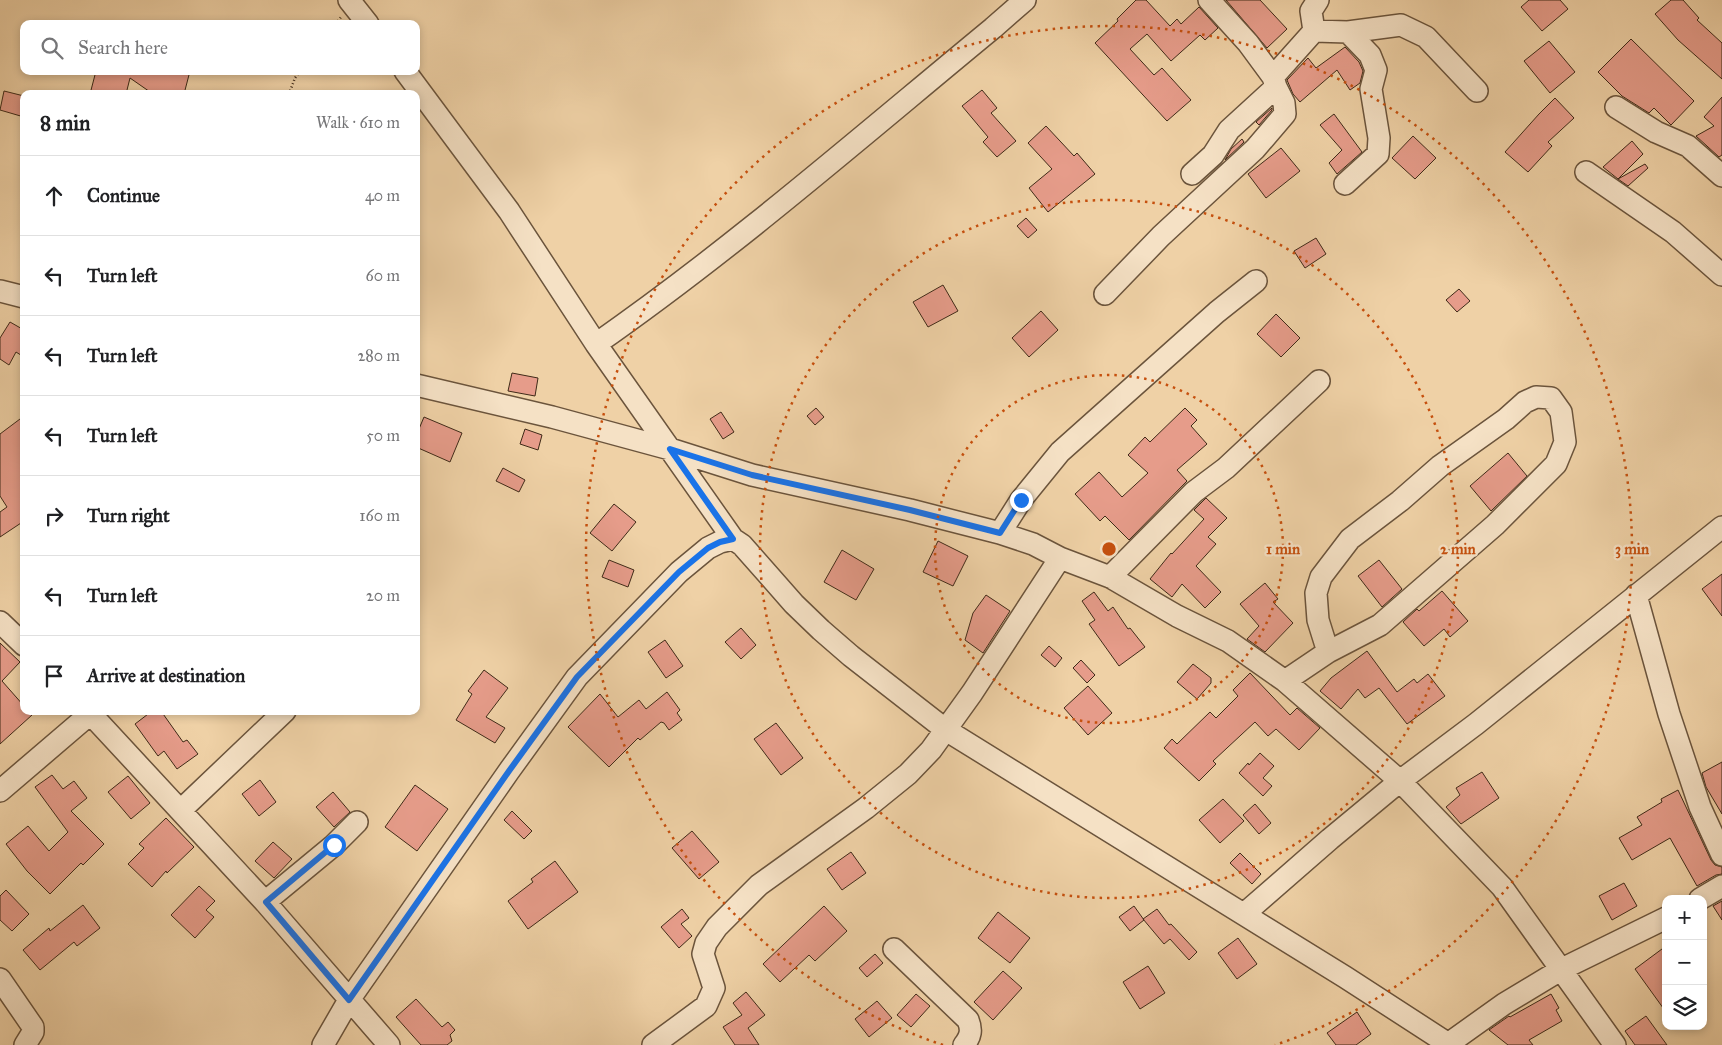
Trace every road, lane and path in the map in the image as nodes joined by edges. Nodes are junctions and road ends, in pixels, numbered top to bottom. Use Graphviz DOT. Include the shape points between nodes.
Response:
graph roads {
  1 [pos="349,0"];
  2 [pos="1024,0"];
  3 [pos="1209,0"];
  4 [pos="1318,0"];
  5 [pos="365,20"];
  6 [pos="1314,31"];
  7 [pos="1348,32"];
  8 [pos="297,75"];
  9 [pos="408,75"];
  10 [pos="1274,82"];
  11 [pos="290,90"];
  12 [pos="419,90"];
  13 [pos="420,91"];
  14 [pos="1477,91"];
  15 [pos="1616,107"];
  16 [pos="1586,172"];
  17 [pos="1192,174"];
  18 [pos="1722,176"];
  19 [pos="1345,184"];
  20 [pos="1722,275"];
  21 [pos="1256,281"];
  22 [pos="0,291"];
  23 [pos="1105,294"];
  24 [pos="20,296"];
  25 [pos="596,344"];
  26 [pos="1319,381"];
  27 [pos="420,386"];
  28 [pos="670,449"];
  29 [pos="1722,527"];
  30 [pos="1000,533"];
  31 [pos="733,539"];
  32 [pos="1060,558"];
  33 [pos="1110,577"];
  34 [pos="1636,595"];
  35 [pos="0,622"];
  36 [pos="20,641"];
  37 [pos="1328,652"];
  38 [pos="1285,681"];
  39 [pos="86,715"];
  40 [pos="92,715"];
  41 [pos="281,715"];
  42 [pos="946,730"];
  43 [pos="1400,781"];
  44 [pos="0,791"];
  45 [pos="181,810"];
  46 [pos="357,822"];
  47 [pos="1722,855"];
  48 [pos="1722,886"];
  49 [pos="1707,895"];
  50 [pos="266,902"];
  51 [pos="1244,914"];
  52 [pos="1662,920"];
  53 [pos="894,949"];
  54 [pos="1562,969"];
  55 [pos="0,979"];
  56 [pos="349,1000"];
  57 [pos="1443,1043"];
  58 [pos="25,1045"];
  59 [pos="323,1045"];
  60 [pos="389,1045"];
  61 [pos="653,1045"];
  62 [pos="964,1045"];
  63 [pos="1615,1045"];
  1 -- 5 [label="street"];
  2 -- 25 [label="street" via="798,190"];
  3 -- 10 [label="street" via="1248,43"];
  4 -- 6 [label="street" via="1311,11"];
  6 -- 7 [label="street"];
  6 -- 10 [label="street"];
  7 -- 14 [label="street" via="1401,26 1409,29 1426,37"];
  7 -- 19 [label="street" via="1370,55 1376,70 1371,89 1379,138 1378,154"];
  8 -- 11 [label="path"];
  9 -- 12 [label="street"];
  10 -- 17 [label="street" via="1229,130 1213,155"];
  10 -- 23 [label="street" via="1286,110 1282,119"];
  13 -- 25 [label="street" via="509,211"];
  15 -- 18 [label="street" via="1656,132 1688,146"];
  16 -- 20 [label="street" via="1673,232"];
  21 -- 30 [label="street" via="1060,452 1021,500"];
  22 -- 24 [label="street"];
  25 -- 28 [label="street"];
  26 -- 33 [label="street" via="1226,468 1194,492"];
  27 -- 28 [label="street"];
  28 -- 30 [label="street" via="752,475"];
  28 -- 31 [label="street"];
  29 -- 34 [label="street"];
  30 -- 32 [label="street" via="1033,544"];
  31 -- 42 [label="street" via="794,604 851,656"];
  31 -- 56 [label="street" via="708,548 679,572 577,677"];
  32 -- 33 [label="street"];
  32 -- 42 [label="street"];
  33 -- 38 [label="street" via="1228,641"];
  34 -- 43 [label="street"];
  34 -- 47 [label="street" via="1669,714 1700,807"];
  35 -- 36 [label="street"];
  37 -- 37 [label="street" via="1380,626 1496,525 1556,464 1565,442 1561,412 1551,398 1536,397 1525,402 1350,539 1321,576 1316,593 1318,620"];
  37 -- 38 [label="street"];
  38 -- 43 [label="street"];
  39 -- 44 [label="street"];
  40 -- 45 [label="street"];
  41 -- 45 [label="street"];
  42 -- 51 [label="street"];
  42 -- 61 [label="street" via="908,774 759,885 717,927 703,954 714,988 706,1006"];
  43 -- 51 [label="street"];
  43 -- 54 [label="street" via="1502,887"];
  45 -- 50 [label="street"];
  46 -- 50 [label="street"];
  48 -- 49 [label="street"];
  50 -- 56 [label="street"];
  51 -- 57 [label="street"];
  52 -- 54 [label="street"];
  53 -- 62 [label="street" via="968,1020 971,1034"];
  54 -- 57 [label="street"];
  54 -- 63 [label="street"];
  55 -- 58 [label="street" via="33,1027"];
  56 -- 59 [label="street"];
  56 -- 60 [label="street"];
}
